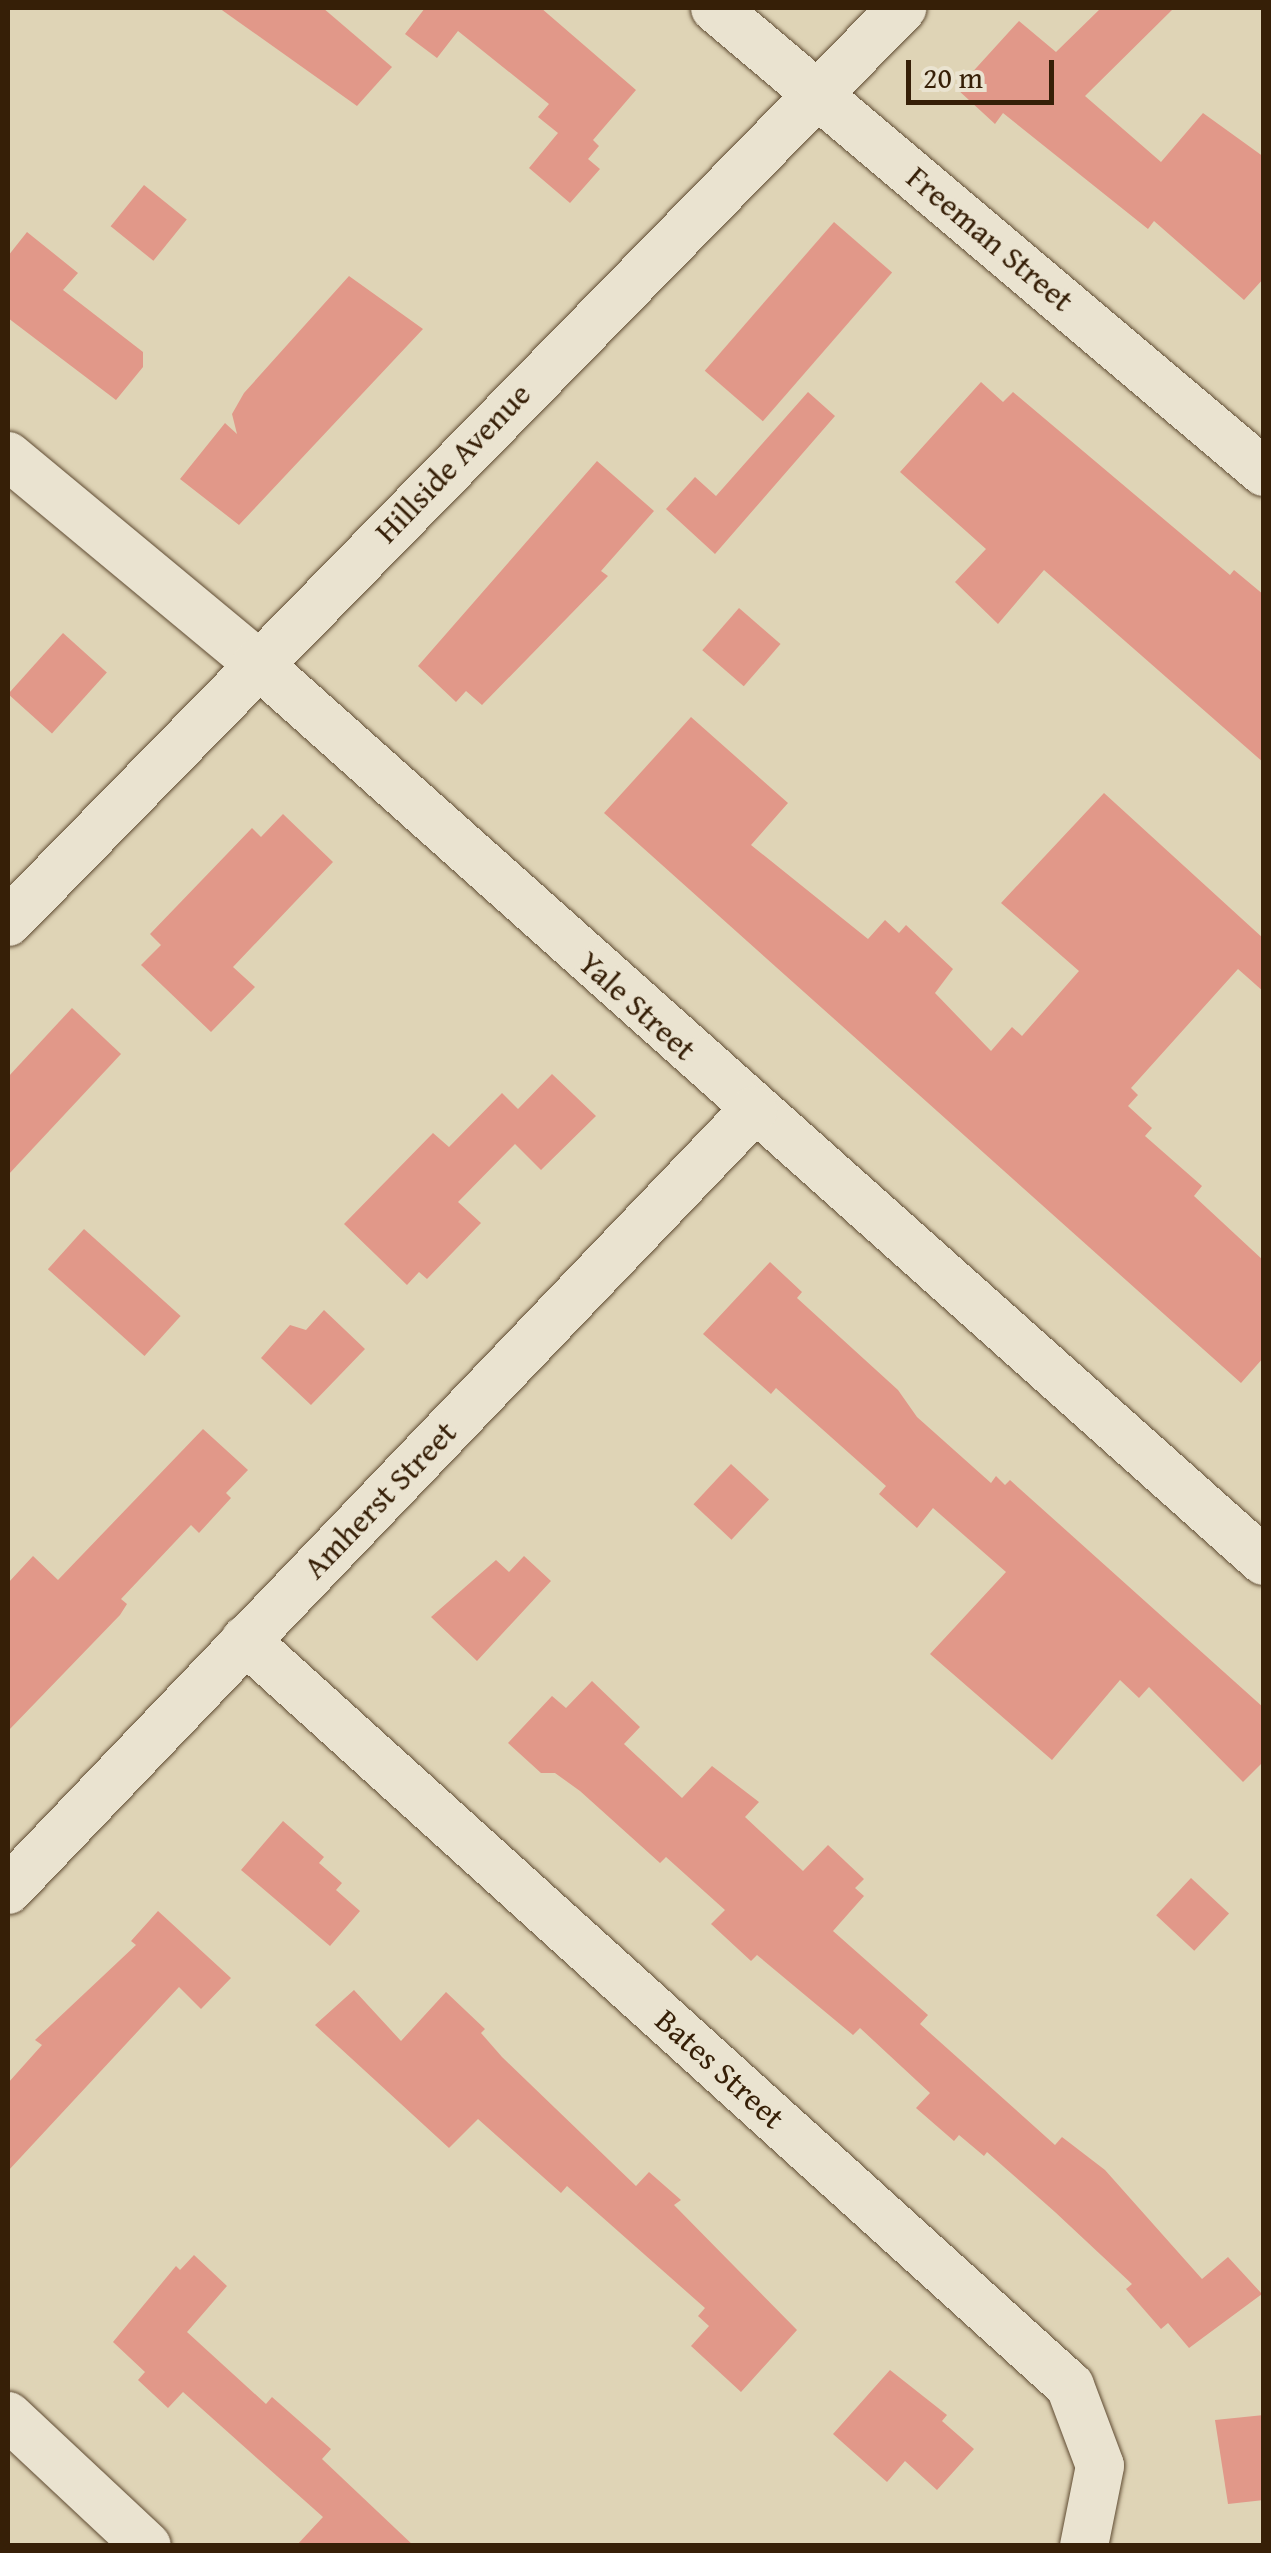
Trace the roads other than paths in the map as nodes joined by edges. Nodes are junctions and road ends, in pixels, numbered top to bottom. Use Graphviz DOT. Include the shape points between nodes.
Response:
graph roads {
  1 [pos="714,8"];
  2 [pos="902,8"];
  3 [pos="818,92"];
  4 [pos="8,456"];
  5 [pos="1264,472"];
  6 [pos="257,663"];
  7 [pos="8,922"];
  8 [pos="753,1110"];
  9 [pos="1264,1560"];
  10 [pos="245,1640"];
  11 [pos="8,1890"];
  12 [pos="8,2416"];
  13 [pos="147,2546"];
  14 [pos="1084,2546"];
  1 -- 3 [label="street, Freeman Street"];
  2 -- 3 [label="street, Hillside Avenue"];
  3 -- 5 [label="street, Freeman Street"];
  3 -- 6 [label="street, Hillside Avenue"];
  4 -- 6 [label="street, Yale Street"];
  6 -- 7 [label="street, Hillside Avenue"];
  6 -- 8 [label="street, Yale Street"];
  8 -- 9 [label="street, Yale Street"];
  8 -- 10 [label="street, Amherst Street"];
  10 -- 11 [label="street, Amherst Street"];
  10 -- 14 [label="street, Bates Street" via="1070,2386 1100,2466"];
  12 -- 13 [label="street"];
}
